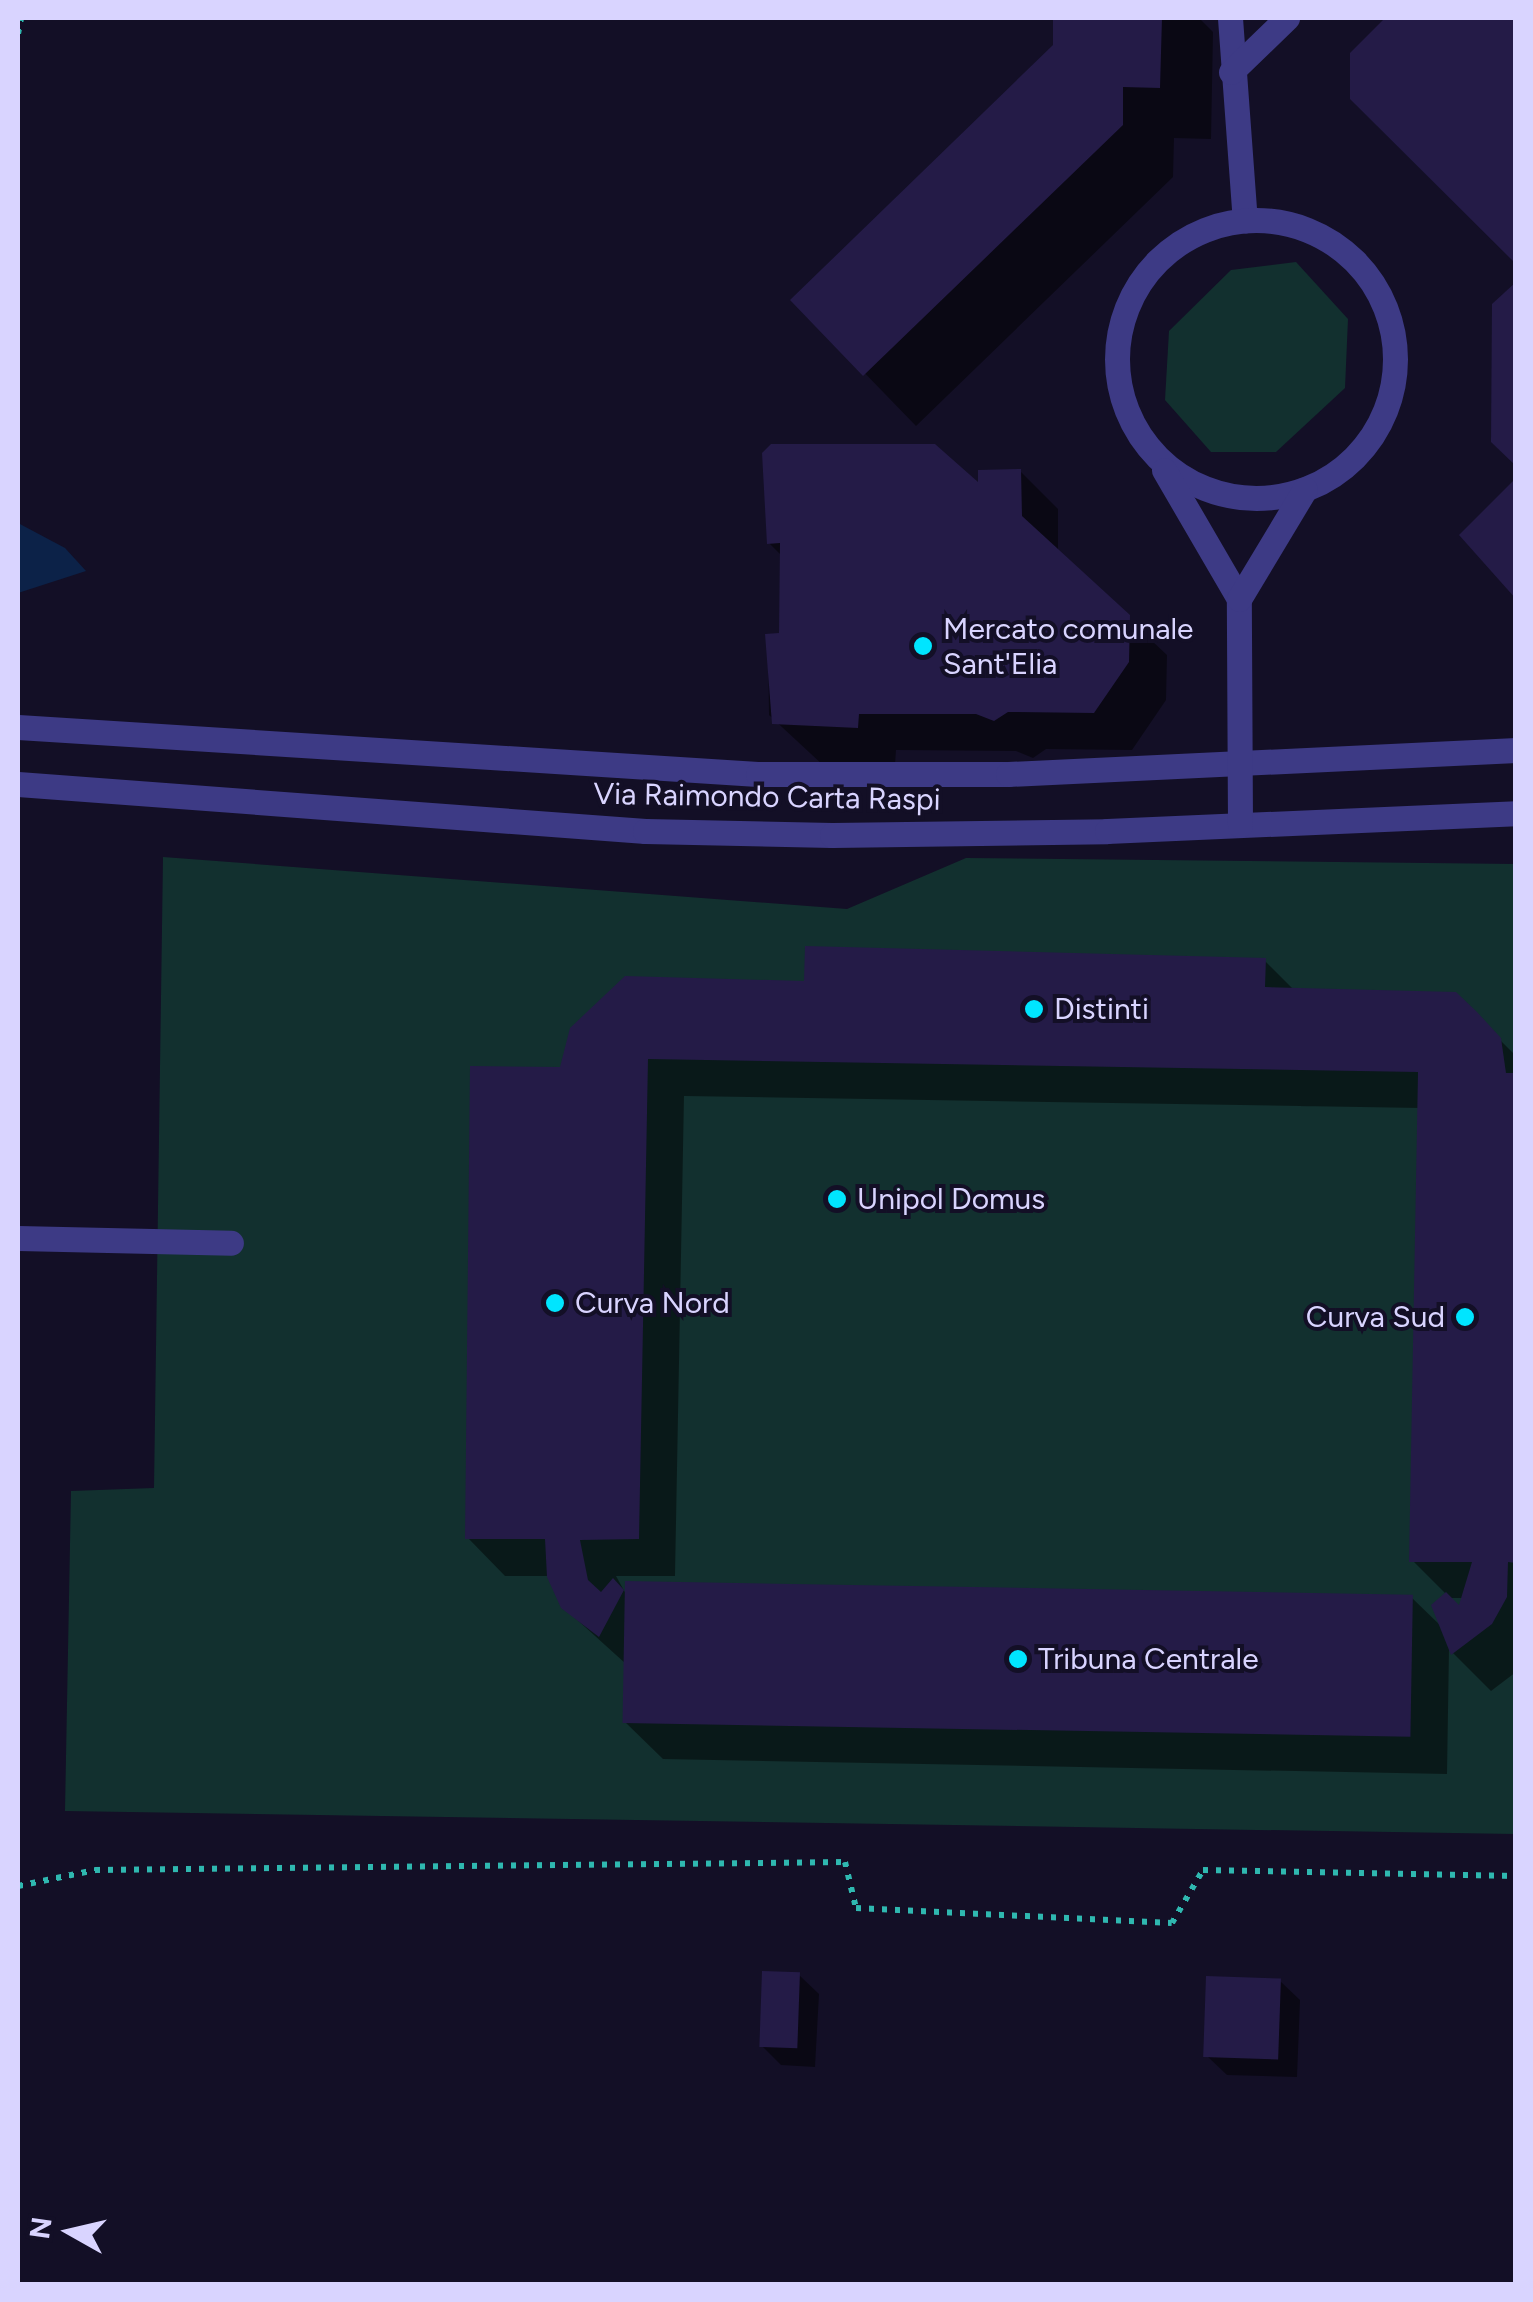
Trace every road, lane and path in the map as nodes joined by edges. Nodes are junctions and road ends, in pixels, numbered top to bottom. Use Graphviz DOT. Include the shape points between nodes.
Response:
graph roads {
  1 [pos="21,18"];
  2 [pos="1230,18"];
  3 [pos="1286,18"];
  4 [pos="18,34"];
  5 [pos="1230,72"];
  6 [pos="1245,220"];
  7 [pos="1159,460"];
  8 [pos="1305,490"];
  9 [pos="1239,599"];
  10 [pos="18,727"];
  11 [pos="1516,750"];
  12 [pos="1243,759"];
  13 [pos="18,784"];
  14 [pos="1516,813"];
  15 [pos="1240,825"];
  16 [pos="18,1238"];
  17 [pos="231,1243"];
  18 [pos="1516,1876"];
  19 [pos="18,1886"];
  1 -- 4 [label="path"];
  2 -- 5 [label="street"];
  3 -- 5 [label="street"];
  5 -- 6 [label="street"];
  6 -- 7 [label="street" via="1178,243 1131,296 1116,365 1137,433"];
  6 -- 8 [label="street" via="1279,221 1342,248 1384,303 1394,336 1396,371 1373,436 1351,462"];
  7 -- 8 [label="street" via="1221,495 1256,500"];
  7 -- 9 [label="street"];
  8 -- 9 [label="street"];
  9 -- 12 [label="street"];
  10 -- 12 [label="street, Via Raimondo Carta Raspi" via="758,774 1008,774"];
  11 -- 12 [label="street, Via Raimondo Carta Raspi"];
  12 -- 15 [label="street"];
  13 -- 15 [label="street, Via Raimondo Carta Raspi" via="645,831 930,834"];
  14 -- 15 [label="street, Via Raimondo Carta Raspi"];
  16 -- 17 [label="street"];
  18 -- 19 [label="path" via="1203,1870 1172,1922 856,1908 845,1862 95,1870"];
}
